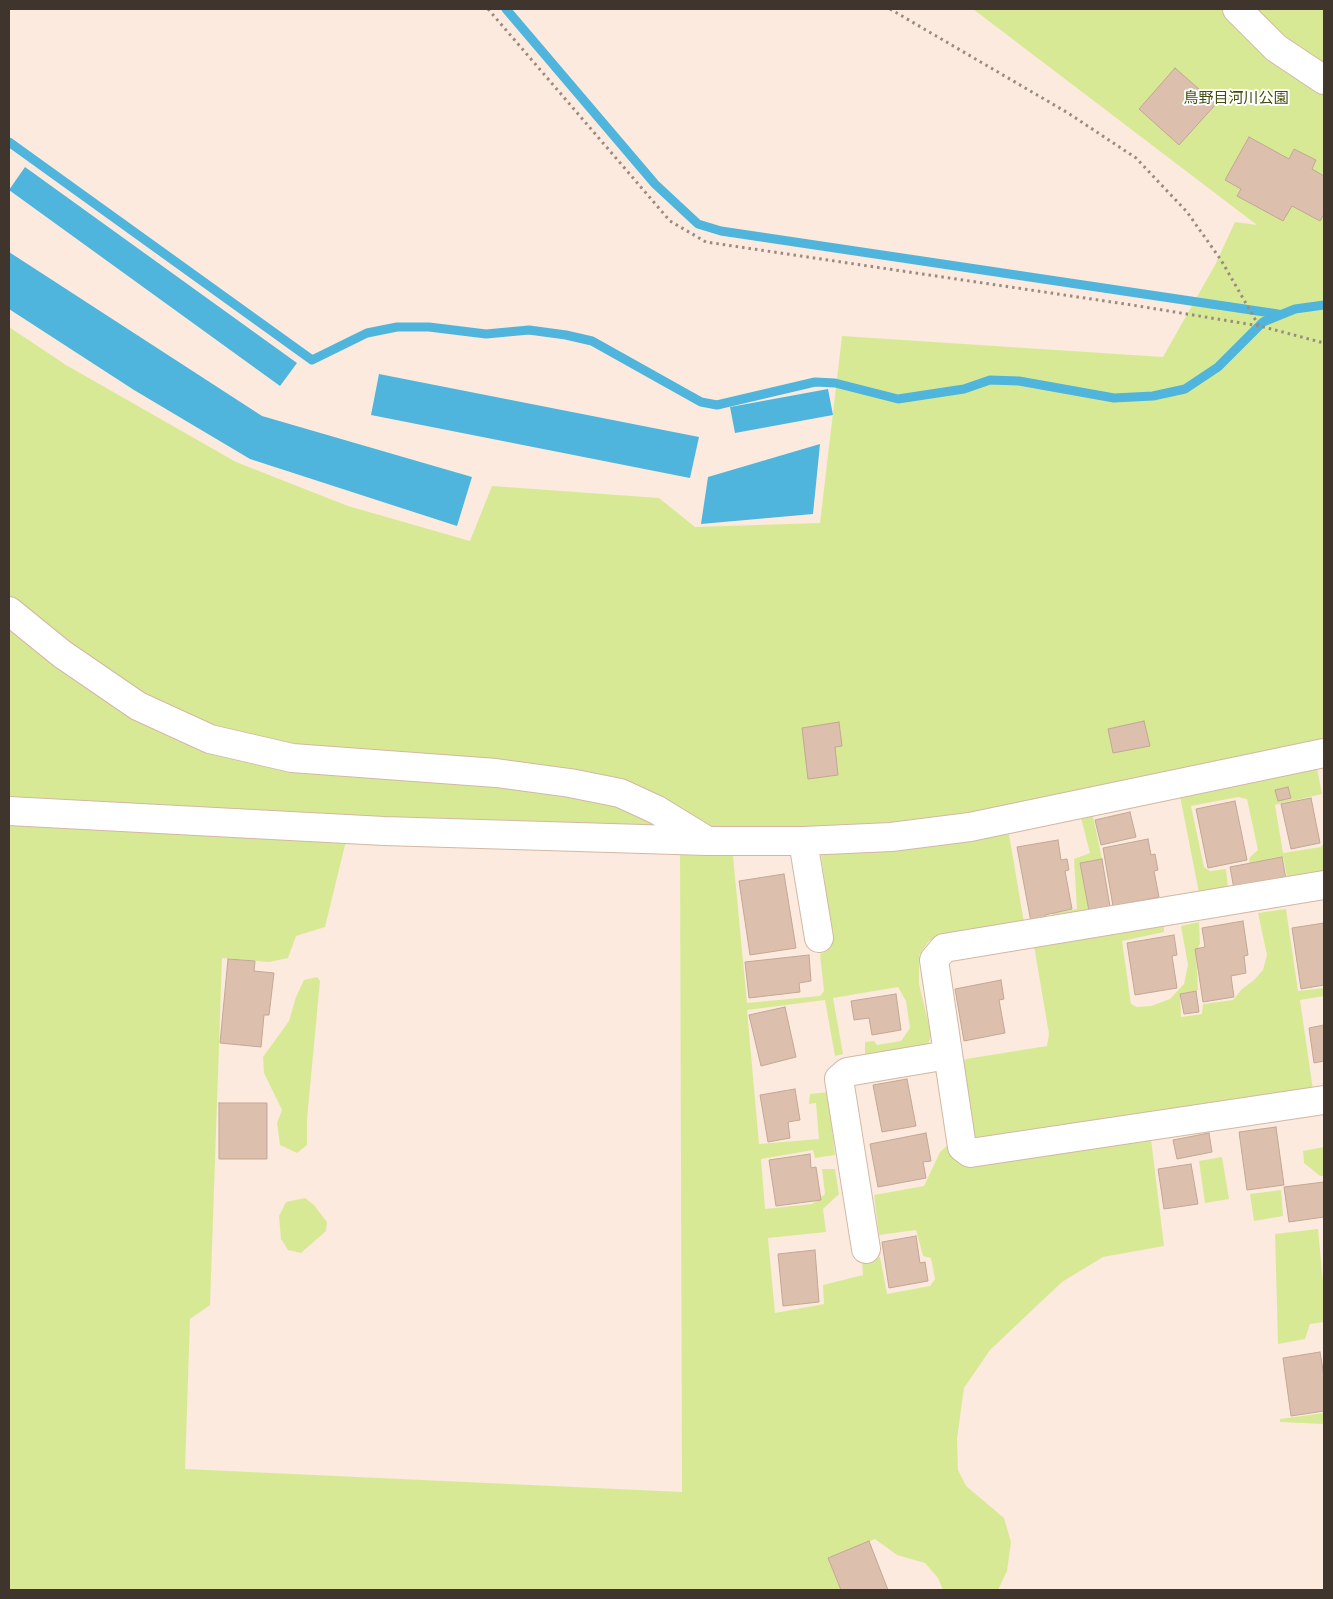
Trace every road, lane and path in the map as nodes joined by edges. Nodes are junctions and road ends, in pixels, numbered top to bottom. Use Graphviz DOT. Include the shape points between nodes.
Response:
graph roads {
  1 [pos="488,9"];
  2 [pos="890,9"];
  3 [pos="1237,9"];
  4 [pos="1324,80"];
  5 [pos="1260,326"];
  6 [pos="1324,343"];
  7 [pos="9,611"];
  8 [pos="1324,753"];
  9 [pos="9,810"];
  10 [pos="707,841"];
  11 [pos="803,841"];
  12 [pos="1324,885"];
  13 [pos="820,938"];
  14 [pos="948,1055"];
  15 [pos="1324,1100"];
  16 [pos="866,1249"];
  1 -- 5 [label="path" via="670,221 706,242 1132,304"];
  2 -- 5 [label="path" via="1068,113 1136,158 1186,212 1221,260"];
  3 -- 4 [label="street" via="1276,48"];
  5 -- 6 [label="path"];
  7 -- 10 [label="street" via="62,654 138,706 210,739 292,758 496,773 620,793 657,810"];
  8 -- 11 [label="street" via="970,827 891,837"];
  9 -- 10 [label="street" via="384,831"];
  10 -- 11 [label="street"];
  11 -- 13 [label="street"];
  12 -- 14 [label="street" via="944,948 934,960"];
  14 -- 15 [label="street" via="962,1146 970,1153"];
  14 -- 16 [label="street" via="847,1072 839,1078"];
}
